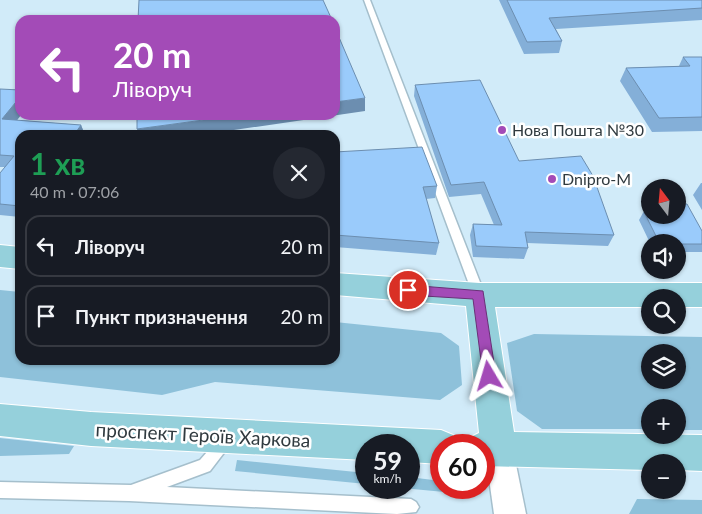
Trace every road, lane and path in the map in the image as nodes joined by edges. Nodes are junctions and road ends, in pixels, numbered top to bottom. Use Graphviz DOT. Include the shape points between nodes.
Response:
graph roads {
  1 [pos="367,0"];
  2 [pos="0,256"];
  3 [pos="15,258"];
  4 [pos="340,284"];
  5 [pos="479,295"];
  6 [pos="702,295"];
  7 [pos="0,420"];
  8 [pos="490,434"];
  9 [pos="230,436"];
  10 [pos="355,442"];
  11 [pos="495,449"];
  12 [pos="702,454"];
  13 [pos="495,463"];
  14 [pos="0,490"];
  15 [pos="130,493"];
  16 [pos="410,507"];
  17 [pos="510,514"];
  1 -- 5 [label="lane"];
  2 -- 3 [label="main road"];
  4 -- 5 [label="main road"];
  5 -- 6 [label="main road"];
  5 -- 8 [label="main road"];
  7 -- 9 [label="main road, проспект Героїв Харкова" via="91,429"];
  9 -- 10 [label="main road, проспект Героїв Харкова"];
  9 -- 15 [label="lane" via="206,466"];
  11 -- 12 [label="main road"];
  13 -- 17 [label="street"];
  14 -- 15 [label="lane"];
  15 -- 16 [label="lane"];
}
